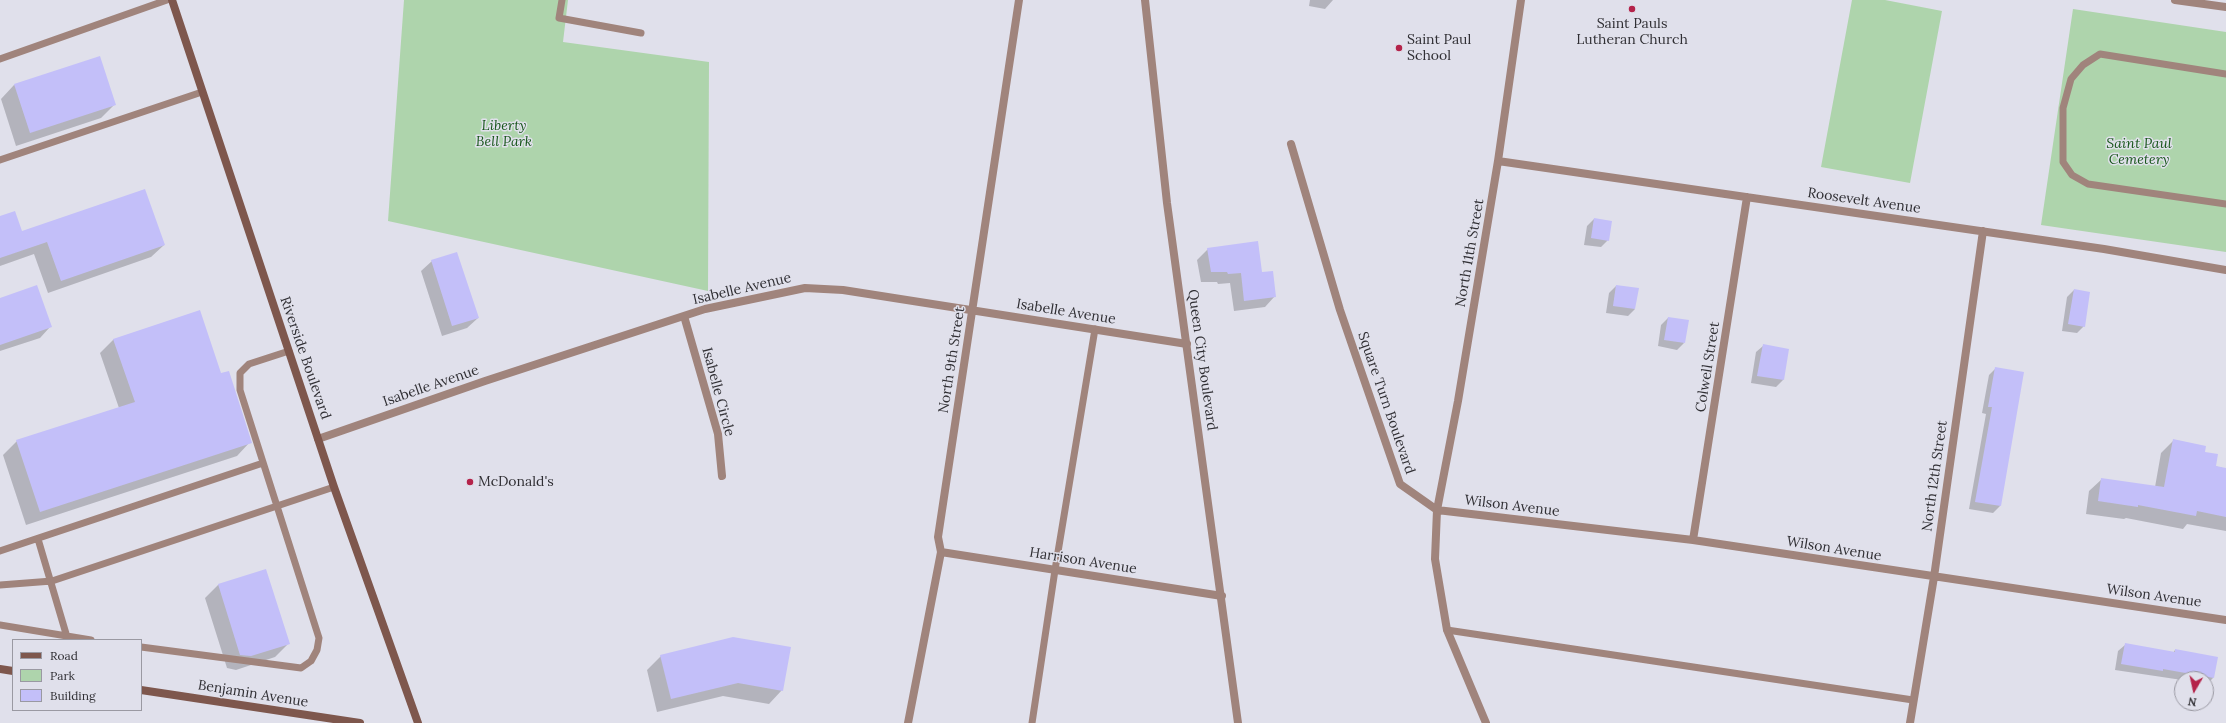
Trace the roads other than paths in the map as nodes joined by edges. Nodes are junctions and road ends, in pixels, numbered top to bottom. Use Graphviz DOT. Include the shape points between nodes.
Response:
graph roads {
  1 [pos="166,0"];
  2 [pos="172,0"];
  3 [pos="562,0"];
  4 [pos="1019,0"];
  5 [pos="1145,0"];
  6 [pos="1521,0"];
  7 [pos="2175,0"];
  8 [pos="2226,7"];
  9 [pos="641,33"];
  10 [pos="0,59"];
  11 [pos="2226,74"];
  12 [pos="202,92"];
  13 [pos="1291,144"];
  14 [pos="0,160"];
  15 [pos="1498,161"];
  16 [pos="1747,197"];
  17 [pos="2226,204"];
  18 [pos="1983,231"];
  19 [pos="2226,270"];
  20 [pos="972,310"];
  21 [pos="684,316"];
  22 [pos="1095,329"];
  23 [pos="1187,344"];
  24 [pos="289,351"];
  25 [pos="318,439"];
  26 [pos="263,464"];
  27 [pos="722,476"];
  28 [pos="334,487"];
  29 [pos="276,505"];
  30 [pos="1437,510"];
  31 [pos="38,538"];
  32 [pos="1693,540"];
  33 [pos="0,551"];
  34 [pos="941,552"];
  35 [pos="1055,570"];
  36 [pos="1934,577"];
  37 [pos="52,581"];
  38 [pos="0,585"];
  39 [pos="1222,596"];
  40 [pos="2226,620"];
  41 [pos="0,625"];
  42 [pos="1447,630"];
  43 [pos="67,637"];
  44 [pos="81,639"];
  45 [pos="142,647"];
  46 [pos="0,669"];
  47 [pos="12,671"];
  48 [pos="142,690"];
  49 [pos="1913,700"];
  50 [pos="360,723"];
  51 [pos="418,723"];
  52 [pos="908,723"];
  53 [pos="1032,723"];
  54 [pos="1238,723"];
  55 [pos="1486,723"];
  56 [pos="1910,723"];
  1 -- 10 [label="lane"];
  2 -- 12 [label="main road, Riverside Boulevard"];
  3 -- 9 [label="lane" via="559,18"];
  4 -- 20 [label="street, North 9th Street"];
  5 -- 23 [label="street, Queen City Boulevard" via="1167,203"];
  6 -- 15 [label="street, North 11th Street"];
  7 -- 8 [label="street"];
  11 -- 17 [label="lane" via="2100,54 2083,65 2072,79 2063,108 2063,162 2072,175 2088,184"];
  12 -- 14 [label="lane"];
  12 -- 24 [label="main road, Riverside Boulevard"];
  13 -- 30 [label="street, Square Turn Boulevard" via="1340,310 1400,484"];
  15 -- 16 [label="street, Roosevelt Avenue"];
  15 -- 30 [label="street, North 11th Street"];
  16 -- 18 [label="street, Roosevelt Avenue"];
  16 -- 32 [label="street, Colwell Street"];
  18 -- 19 [label="street, Roosevelt Avenue"];
  18 -- 36 [label="street, North 12th Street"];
  20 -- 21 [label="street, Isabelle Avenue" via="843,290 805,288 705,309"];
  20 -- 22 [label="street, Isabelle Avenue"];
  20 -- 34 [label="street, North 9th Street" via="938,538"];
  21 -- 25 [label="street, Isabelle Avenue"];
  21 -- 27 [label="street, Isabelle Circle" via="718,434"];
  22 -- 23 [label="street, Isabelle Avenue"];
  22 -- 35 [label="lane"];
  23 -- 39 [label="street, Queen City Boulevard"];
  24 -- 25 [label="main road, Riverside Boulevard"];
  24 -- 26 [label="lane" via="249,364 240,373 240,390"];
  25 -- 28 [label="main road, Riverside Boulevard"];
  26 -- 29 [label="lane"];
  26 -- 31 [label="lane"];
  28 -- 29 [label="lane"];
  28 -- 51 [label="main road, Riverside Boulevard"];
  29 -- 37 [label="lane"];
  29 -- 45 [label="lane" via="319,638 317,650 311,661 301,668"];
  30 -- 32 [label="street, Wilson Avenue"];
  30 -- 42 [label="street" via="1435,559"];
  31 -- 33 [label="lane"];
  31 -- 37 [label="lane"];
  32 -- 36 [label="street, Wilson Avenue"];
  34 -- 35 [label="street, Harrison Avenue"];
  34 -- 52 [label="street, North 9th Street"];
  35 -- 39 [label="street, Harrison Avenue"];
  35 -- 53 [label="lane"];
  36 -- 40 [label="street, Wilson Avenue"];
  36 -- 49 [label="street, North 12th Street"];
  37 -- 38 [label="lane"];
  37 -- 43 [label="lane"];
  39 -- 54 [label="street, Queen City Boulevard"];
  41 -- 43 [label="lane"];
  42 -- 49 [label="lane"];
  42 -- 55 [label="street"];
  43 -- 44 [label="lane"];
  46 -- 47 [label="main road"];
  48 -- 50 [label="main road, Benjamin Avenue"];
  49 -- 56 [label="street, North 12th Street"];
}
